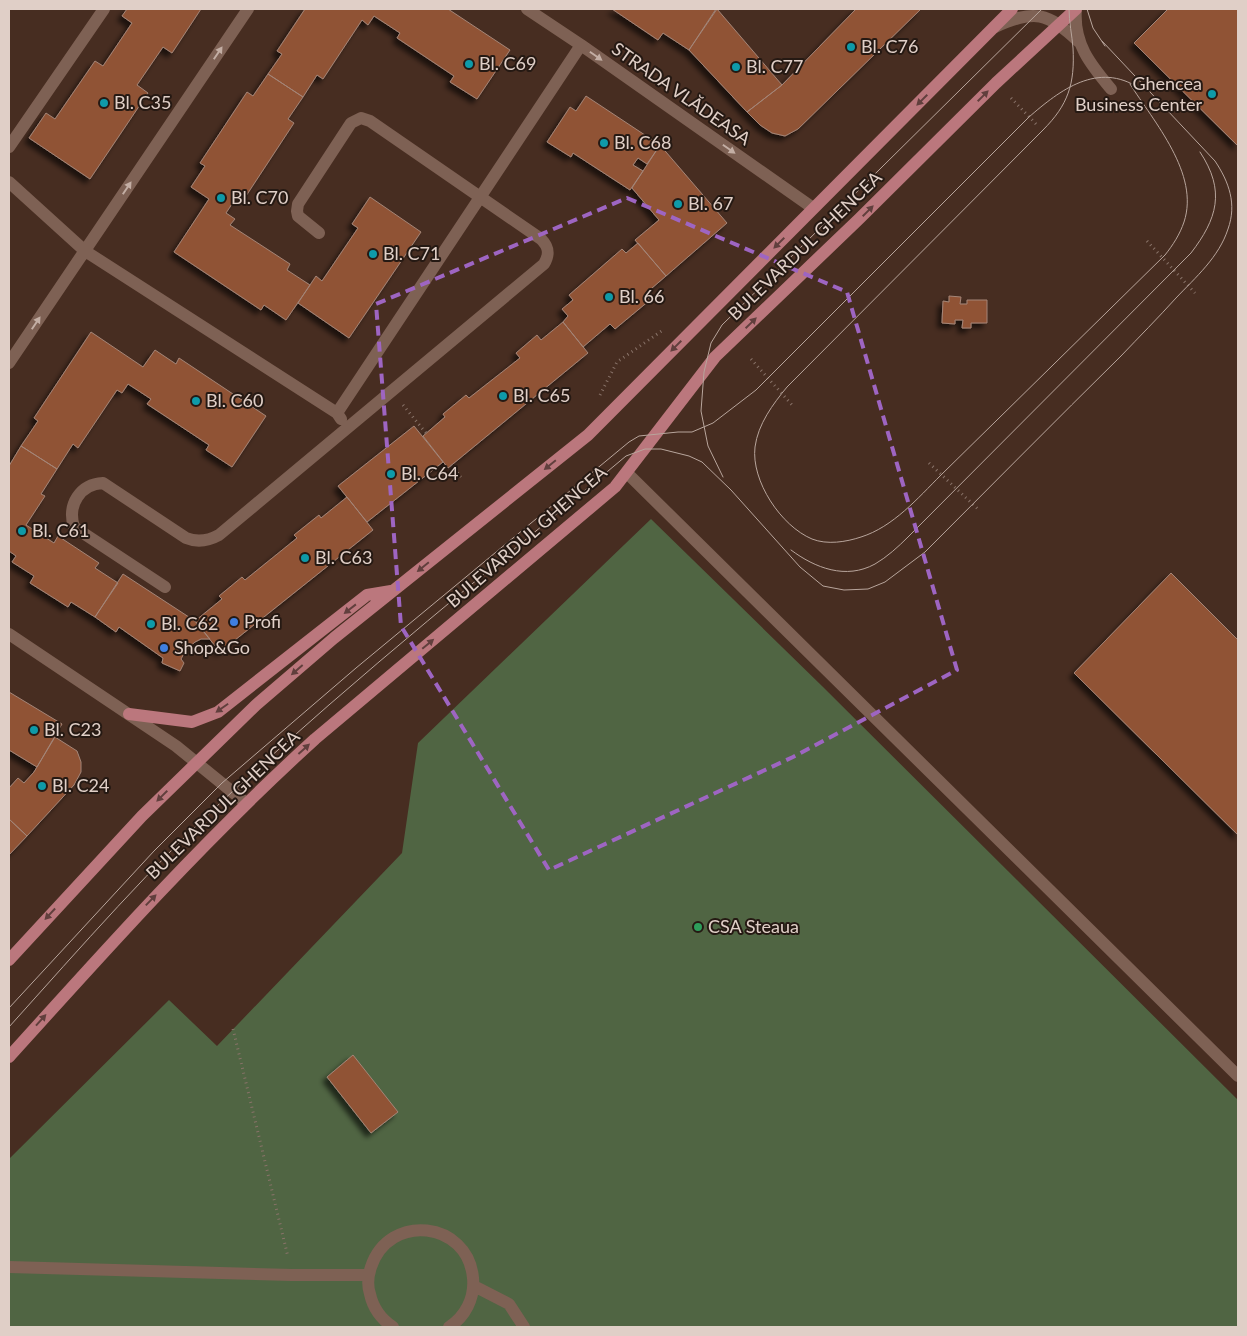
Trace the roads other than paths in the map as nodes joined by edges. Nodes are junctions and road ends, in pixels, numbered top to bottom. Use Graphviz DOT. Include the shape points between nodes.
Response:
graph roads {
  1 [pos="104,9"];
  2 [pos="248,9"];
  3 [pos="527,9"];
  4 [pos="1012,9"];
  5 [pos="1076,9"];
  6 [pos="1060,24"];
  7 [pos="994,28"];
  8 [pos="1079,42"];
  9 [pos="581,45"];
  10 [pos="1111,89"];
  11 [pos="9,147"];
  12 [pos="9,182"];
  13 [pos="480,197"];
  14 [pos="813,208"];
  15 [pos="319,232"];
  16 [pos="84,251"];
  17 [pos="9,363"];
  18 [pos="337,413"];
  19 [pos="349,427"];
  20 [pos="627,473"];
  21 [pos="165,587"];
  22 [pos="394,590"];
  23 [pos="9,634"];
  24 [pos="129,714"];
  25 [pos="196,762"];
  26 [pos="246,804"];
  27 [pos="9,960"];
  28 [pos="9,1057"];
  29 [pos="1238,1076"];
  30 [pos="9,1267"];
  31 [pos="369,1275"];
  32 [pos="474,1286"];
  33 [pos="393,1327"];
  34 [pos="449,1327"];
  35 [pos="524,1327"];
  1 -- 11 [label="street"];
  16 -- 2 [label="street, one-way"];
  3 -- 9 [label="street, STRADA VLĂDEASA"];
  4 -- 7 [label="main road, BULEVARDUL GHENCEA"];
  5 -- 6 [label="main road, BULEVARDUL GHENCEA"];
  5 -- 8 [label="street"];
  6 -- 7 [label="street" via="1035,16 1015,18"];
  6 -- 8 [label="street"];
  20 -- 6 [label="main road, BULEVARDUL GHENCEA, one-way" via="715,356"];
  7 -- 14 [label="main road, BULEVARDUL GHENCEA, one-way"];
  8 -- 10 [label="street"];
  9 -- 13 [label="street"];
  9 -- 14 [label="street, STRADA VLĂDEASA, one-way"];
  12 -- 16 [label="street"];
  13 -- 15 [label="street" via="361,118 351,123 298,204 298,216"];
  13 -- 18 [label="street"];
  13 -- 19 [label="street" via="541,239 546,244 548,258"];
  14 -- 22 [label="main road, BULEVARDUL GHENCEA, one-way" via="588,435"];
  17 -- 16 [label="street, one-way"];
  16 -- 18 [label="street"];
  18 -- 19 [label="street"];
  19 -- 21 [label="street" via="219,536 203,541 186,538 103,483 83,490 72,508 74,527"];
  26 -- 20 [label="main road, BULEVARDUL GHENCEA, one-way" via="316,739"];
  20 -- 29 [label="street"];
  22 -- 24 [label="main road, one-way" via="367,595 218,712 192,722"];
  22 -- 25 [label="main road, BULEVARDUL GHENCEA, one-way" via="263,699"];
  23 -- 24 [label="street"];
  24 -- 25 [label="street"];
  25 -- 26 [label="street"];
  25 -- 27 [label="main road, BULEVARDUL GHENCEA, one-way"];
  28 -- 26 [label="main road, BULEVARDUL GHENCEA, one-way" via="139,912"];
  30 -- 31 [label="street"];
  31 -- 32 [label="street" via="374,1258 385,1243 400,1234 436,1231 452,1239 465,1252 472,1268"];
  31 -- 33 [label="street" via="368,1290 372,1304"];
  32 -- 34 [label="street" via="462,1316"];
  32 -- 35 [label="street" via="509,1304"];
}
